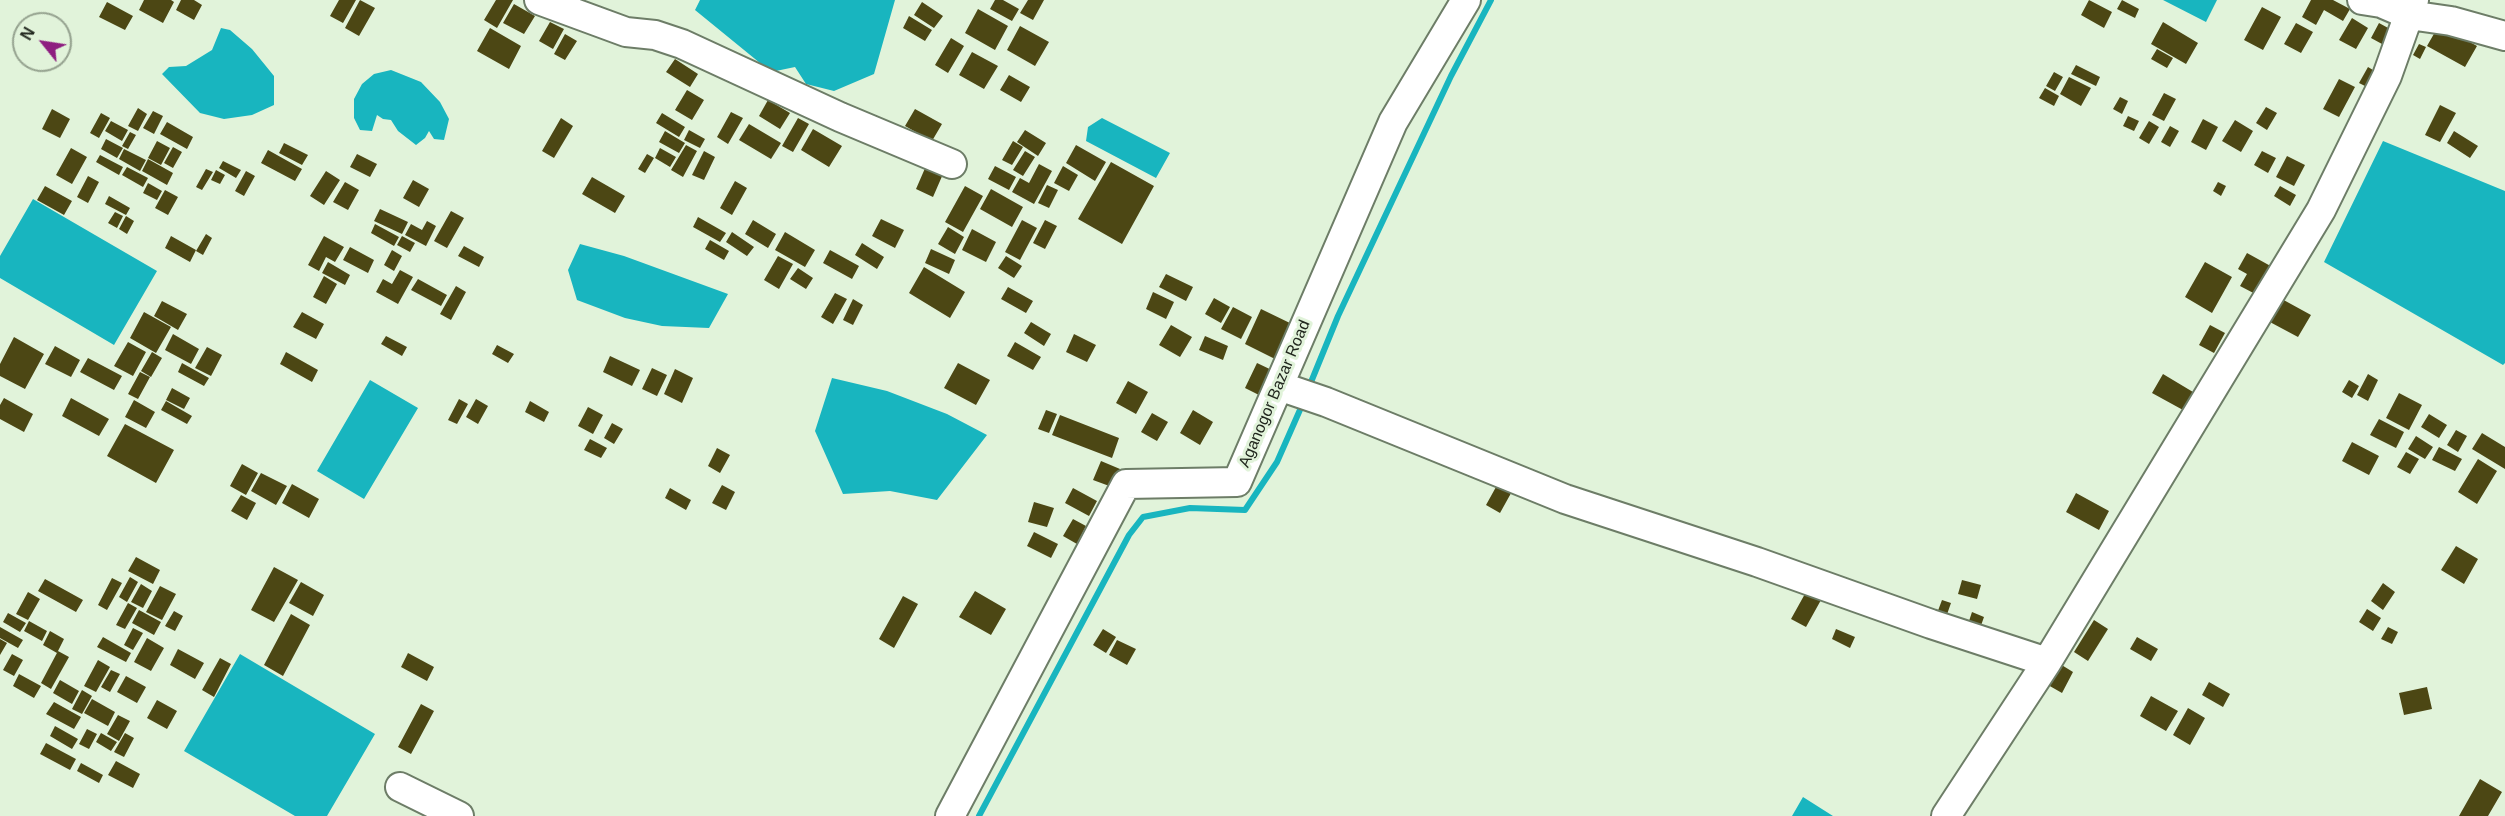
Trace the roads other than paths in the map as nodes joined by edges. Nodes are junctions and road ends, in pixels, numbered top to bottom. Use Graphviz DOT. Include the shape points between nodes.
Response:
graph roads {
  1 [pos="539,0"];
  2 [pos="1466,0"];
  3 [pos="2362,0"];
  4 [pos="2412,7"];
  5 [pos="2505,36"];
  6 [pos="952,164"];
  7 [pos="1286,388"];
  8 [pos="2047,662"];
  9 [pos="400,787"];
  10 [pos="459,816"];
  11 [pos="950,816"];
  12 [pos="1946,816"];
  1 -- 6 [label="street" via="626,32 655,35 682,44"];
  2 -- 7 [label="street, Aganogor Bazar Road" via="1393,122"];
  3 -- 4 [label="street"];
  4 -- 5 [label="street"];
  4 -- 8 [label="street" via="2387,76 2321,210"];
  7 -- 8 [label="street" via="1565,499"];
  7 -- 11 [label="street, Aganogor Bazar Road" via="1237,482 1126,484"];
  8 -- 12 [label="street"];
  9 -- 10 [label="street"];
}
